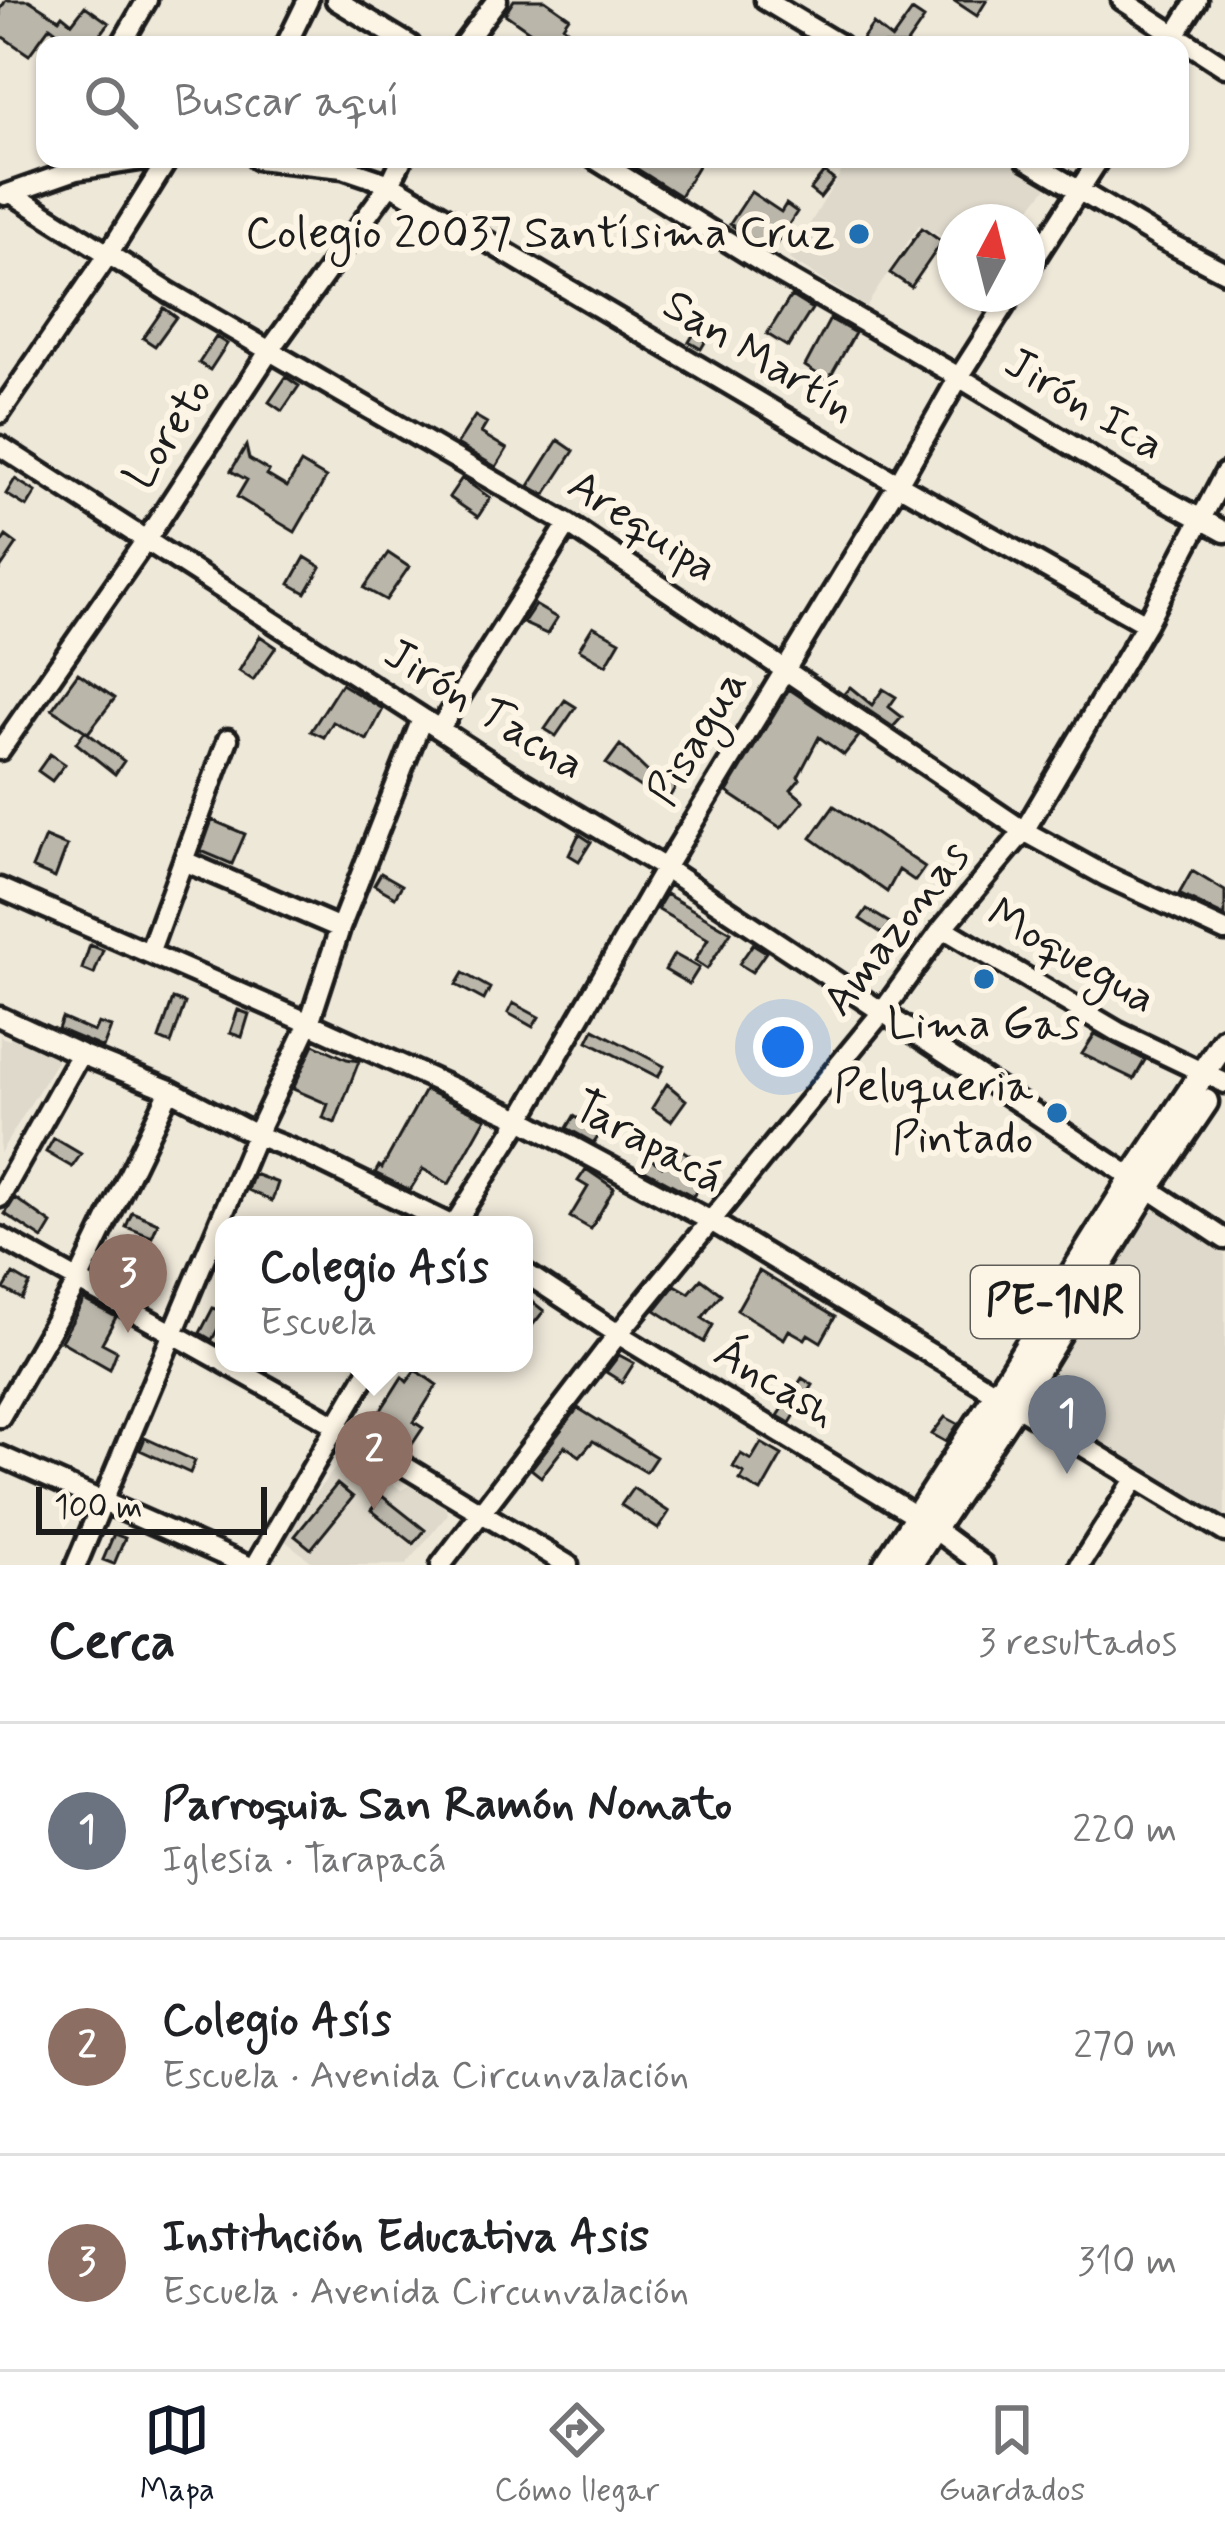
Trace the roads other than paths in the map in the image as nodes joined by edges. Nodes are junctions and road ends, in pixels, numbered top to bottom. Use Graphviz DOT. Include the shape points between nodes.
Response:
graph roads {
  1 [pos="147,0"];
  2 [pos="308,0"];
  3 [pos="336,0"];
  4 [pos="497,0"];
  5 [pos="766,0"];
  6 [pos="1122,0"];
  7 [pos="1197,0"];
  8 [pos="126,36"];
  9 [pos="290,36"];
  10 [pos="395,36"];
  11 [pos="470,36"];
  12 [pos="825,36"];
  13 [pos="1167,36"];
  14 [pos="1174,36"];
  15 [pos="1189,49"];
  16 [pos="1225,67"];
  17 [pos="67,168"];
  18 [pos="162,168"];
  19 [pos="343,168"];
  20 [pos="398,168"];
  21 [pos="610,168"];
  22 [pos="1041,168"];
  23 [pos="1093,168"];
  24 [pos="390,184"];
  25 [pos="1079,191"];
  26 [pos="6,195"];
  27 [pos="1045,244"];
  28 [pos="108,255"];
  29 [pos="1225,272"];
  30 [pos="1000,312"];
  31 [pos="270,350"];
  32 [pos="959,376"];
  33 [pos="0,413"];
  34 [pos="0,446"];
  35 [pos="1225,473"];
  36 [pos="898,484"];
  37 [pos="1202,518"];
  38 [pos="568,524"];
  39 [pos="1225,532"];
  40 [pos="146,540"];
  41 [pos="1146,624"];
  42 [pos="785,668"];
  43 [pos="431,723"];
  44 [pos="228,740"];
  45 [pos="0,750"];
  46 [pos="1024,831"];
  47 [pos="184,861"];
  48 [pos="665,868"];
  49 [pos="0,888"];
  50 [pos="340,928"];
  51 [pos="944,928"];
  52 [pos="1225,931"];
  53 [pos="149,953"];
  54 [pos="883,1011"];
  55 [pos="0,1017"];
  56 [pos="309,1022"];
  57 [pos="1225,1040"];
  58 [pos="80,1054"];
  59 [pos="1218,1077"];
  60 [pos="170,1090"];
  61 [pos="521,1119"];
  62 [pos="256,1135"];
  63 [pos="1140,1183"];
  64 [pos="0,1197"];
  65 [pos="222,1216"];
  66 [pos="434,1216"];
  67 [pos="459,1216"];
  68 [pos="711,1221"];
  69 [pos="215,1233"];
  70 [pos="0,1237"];
  71 [pos="1225,1240"];
  72 [pos="533,1278"];
  73 [pos="78,1281"];
  74 [pos="173,1334"];
  75 [pos="618,1334"];
  76 [pos="215,1357"];
  77 [pos="241,1372"];
  78 [pos="368,1372"];
  79 [pos="1006,1399"];
  80 [pos="0,1417"];
  81 [pos="336,1425"];
  82 [pos="0,1456"];
  83 [pos="1136,1478"];
  84 [pos="103,1502"];
  85 [pos="482,1511"];
  86 [pos="926,1522"];
  87 [pos="1225,1532"];
  88 [pos="76,1565"];
  89 [pos="245,1565"];
  90 [pos="256,1565"];
  91 [pos="441,1565"];
  92 [pos="568,1565"];
  93 [pos="886,1565"];
  94 [pos="909,1565"];
  95 [pos="983,1565"];
  96 [pos="1080,1565"];
  1 -- 8 [label="street"];
  2 -- 9 [label="street"];
  3 -- 10 [label="street"];
  4 -- 11 [label="street"];
  5 -- 12 [label="street"];
  6 -- 13 [label="street"];
  7 -- 14 [label="street"];
  15 -- 16 [label="street"];
  17 -- 26 [label="street"];
  18 -- 28 [label="street"];
  19 -- 24 [label="street, San Martín"];
  20 -- 24 [label="street, Loreto"];
  21 -- 32 [label="street, Jirón Ica"];
  22 -- 25 [label="street"];
  23 -- 25 [label="street"];
  24 -- 31 [label="street, Loreto"];
  24 -- 36 [label="street, San Martín"];
  25 -- 27 [label="street"];
  25 -- 29 [label="street"];
  26 -- 28 [label="street, Arequipa"];
  28 -- 31 [label="street, Arequipa"];
  28 -- 33 [label="street"];
  30 -- 32 [label="street, Pisagua"];
  31 -- 38 [label="street, Arequipa"];
  31 -- 40 [label="street, Loreto"];
  32 -- 36 [label="street, Pisagua"];
  32 -- 37 [label="street, Jirón Ica"];
  34 -- 40 [label="street, Jirón Tacna"];
  35 -- 37 [label="street, Amazonas"];
  36 -- 41 [label="street, San Martín"];
  36 -- 42 [label="street, Pisagua"];
  37 -- 39 [label="street, Jirón Ica"];
  37 -- 41 [label="street, Amazonas"];
  38 -- 42 [label="street, Arequipa"];
  38 -- 43 [label="street"];
  40 -- 43 [label="street, Jirón Tacna"];
  40 -- 45 [label="street, Loreto"];
  41 -- 46 [label="street, Amazonas"];
  42 -- 46 [label="street, Arequipa"];
  42 -- 48 [label="street, Pisagua"];
  43 -- 48 [label="street, Jirón Tacna"];
  43 -- 50 [label="street"];
  44 -- 47 [label="street"];
  46 -- 51 [label="street, Amazonas"];
  46 -- 52 [label="street, Arequipa"];
  47 -- 50 [label="street"];
  47 -- 53 [label="street"];
  48 -- 54 [label="street, Jirón Tacna"];
  48 -- 61 [label="street, Pisagua"];
  49 -- 53 [label="street, Tarapacá"];
  50 -- 56 [label="street"];
  51 -- 54 [label="street, Amazonas"];
  51 -- 59 [label="street, Moquegua" via="1118,1032"];
  53 -- 56 [label="street, Tarapacá"];
  54 -- 63 [label="street, Jirón Tacna"];
  54 -- 68 [label="street, Amazonas"];
  55 -- 58 [label="street"];
  56 -- 61 [label="street, Tarapacá"];
  56 -- 62 [label="street"];
  57 -- 59 [label="main road, PE-1NR"];
  58 -- 60 [label="street"];
  58 -- 64 [label="street"];
  59 -- 63 [label="main road, PE-1NR"];
  60 -- 62 [label="street"];
  60 -- 73 [label="street"];
  61 -- 67 [label="street, Pisagua"];
  61 -- 68 [label="street, Tarapacá"];
  62 -- 65 [label="street"];
  62 -- 66 [label="street"];
  63 -- 71 [label="street, Jirón Tacna"];
  63 -- 79 [label="main road, PE-1NR"];
  68 -- 75 [label="street, Amazonas"];
  68 -- 79 [label="street, Tarapacá"];
  69 -- 74 [label="street"];
  70 -- 73 [label="street"];
  72 -- 75 [label="street, Áncash"];
  73 -- 74 [label="street"];
  73 -- 80 [label="street"];
  74 -- 76 [label="street"];
  74 -- 84 [label="street"];
  75 -- 85 [label="street, Amazonas"];
  75 -- 86 [label="street, Áncash"];
  77 -- 81 [label="street"];
  78 -- 81 [label="street"];
  79 -- 83 [label="street, Tarapacá"];
  79 -- 86 [label="main road, PE-1NR"];
  81 -- 85 [label="street"];
  81 -- 90 [label="street"];
  82 -- 84 [label="street"];
  83 -- 87 [label="street, Tarapacá"];
  83 -- 96 [label="street"];
  84 -- 88 [label="street"];
  84 -- 89 [label="street"];
  85 -- 91 [label="street, Amazonas"];
  85 -- 92 [label="street"];
  86 -- 93 [label="main road, PE-1NR"];
  86 -- 94 [label="main road, PE-1NR"];
  86 -- 95 [label="street, Áncash"];
}
